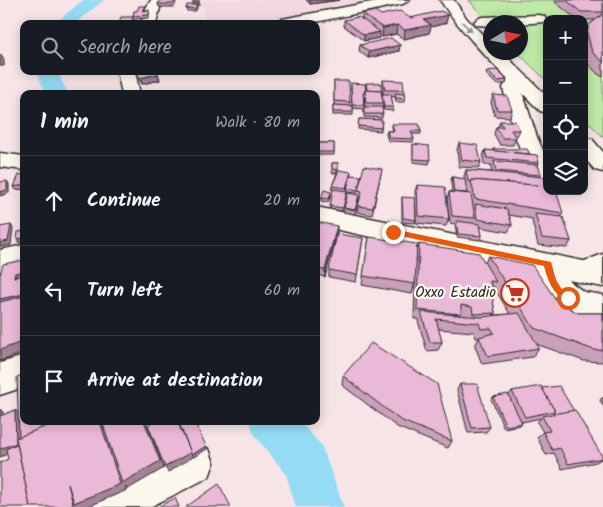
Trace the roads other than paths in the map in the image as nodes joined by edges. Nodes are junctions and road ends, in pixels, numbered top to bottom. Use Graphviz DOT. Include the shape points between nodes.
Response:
graph roads {
  1 [pos="158,0"];
  2 [pos="403,0"];
  3 [pos="447,0"];
  4 [pos="470,7"];
  5 [pos="539,19"];
  6 [pos="149,20"];
  7 [pos="302,20"];
  8 [pos="528,20"];
  9 [pos="483,22"];
  10 [pos="483,44"];
  11 [pos="499,60"];
  12 [pos="521,60"];
  13 [pos="127,75"];
  14 [pos="516,77"];
  15 [pos="543,82"];
  16 [pos="130,90"];
  17 [pos="544,105"];
  18 [pos="588,127"];
  19 [pos="603,141"];
  20 [pos="588,148"];
  21 [pos="0,160"];
  22 [pos="20,162"];
  23 [pos="603,165"];
  24 [pos="543,176"];
  25 [pos="320,217"];
  26 [pos="569,242"];
  27 [pos="20,256"];
  28 [pos="0,261"];
  29 [pos="548,264"];
  30 [pos="593,271"];
  31 [pos="603,307"];
  32 [pos="20,372"];
  33 [pos="0,379"];
  34 [pos="195,463"];
  35 [pos="107,507"];
  1 -- 6 [label="street"];
  2 -- 7 [label="street"];
  3 -- 10 [label="street, one-way"];
  4 -- 9 [label="street"];
  5 -- 8 [label="street"];
  11 -- 14 [label="street"];
  12 -- 15 [label="street"];
  13 -- 16 [label="street"];
  14 -- 17 [label="street"];
  14 -- 24 [label="street" via="512,88 526,137"];
  18 -- 19 [label="street"];
  20 -- 23 [label="street"];
  21 -- 22 [label="street"];
  25 -- 29 [label="street"];
  26 -- 30 [label="street"];
  27 -- 28 [label="street"];
  29 -- 30 [label="street"];
  29 -- 31 [label="street" via="552,280 568,298"];
  32 -- 33 [label="street"];
  34 -- 35 [label="street"];
}
